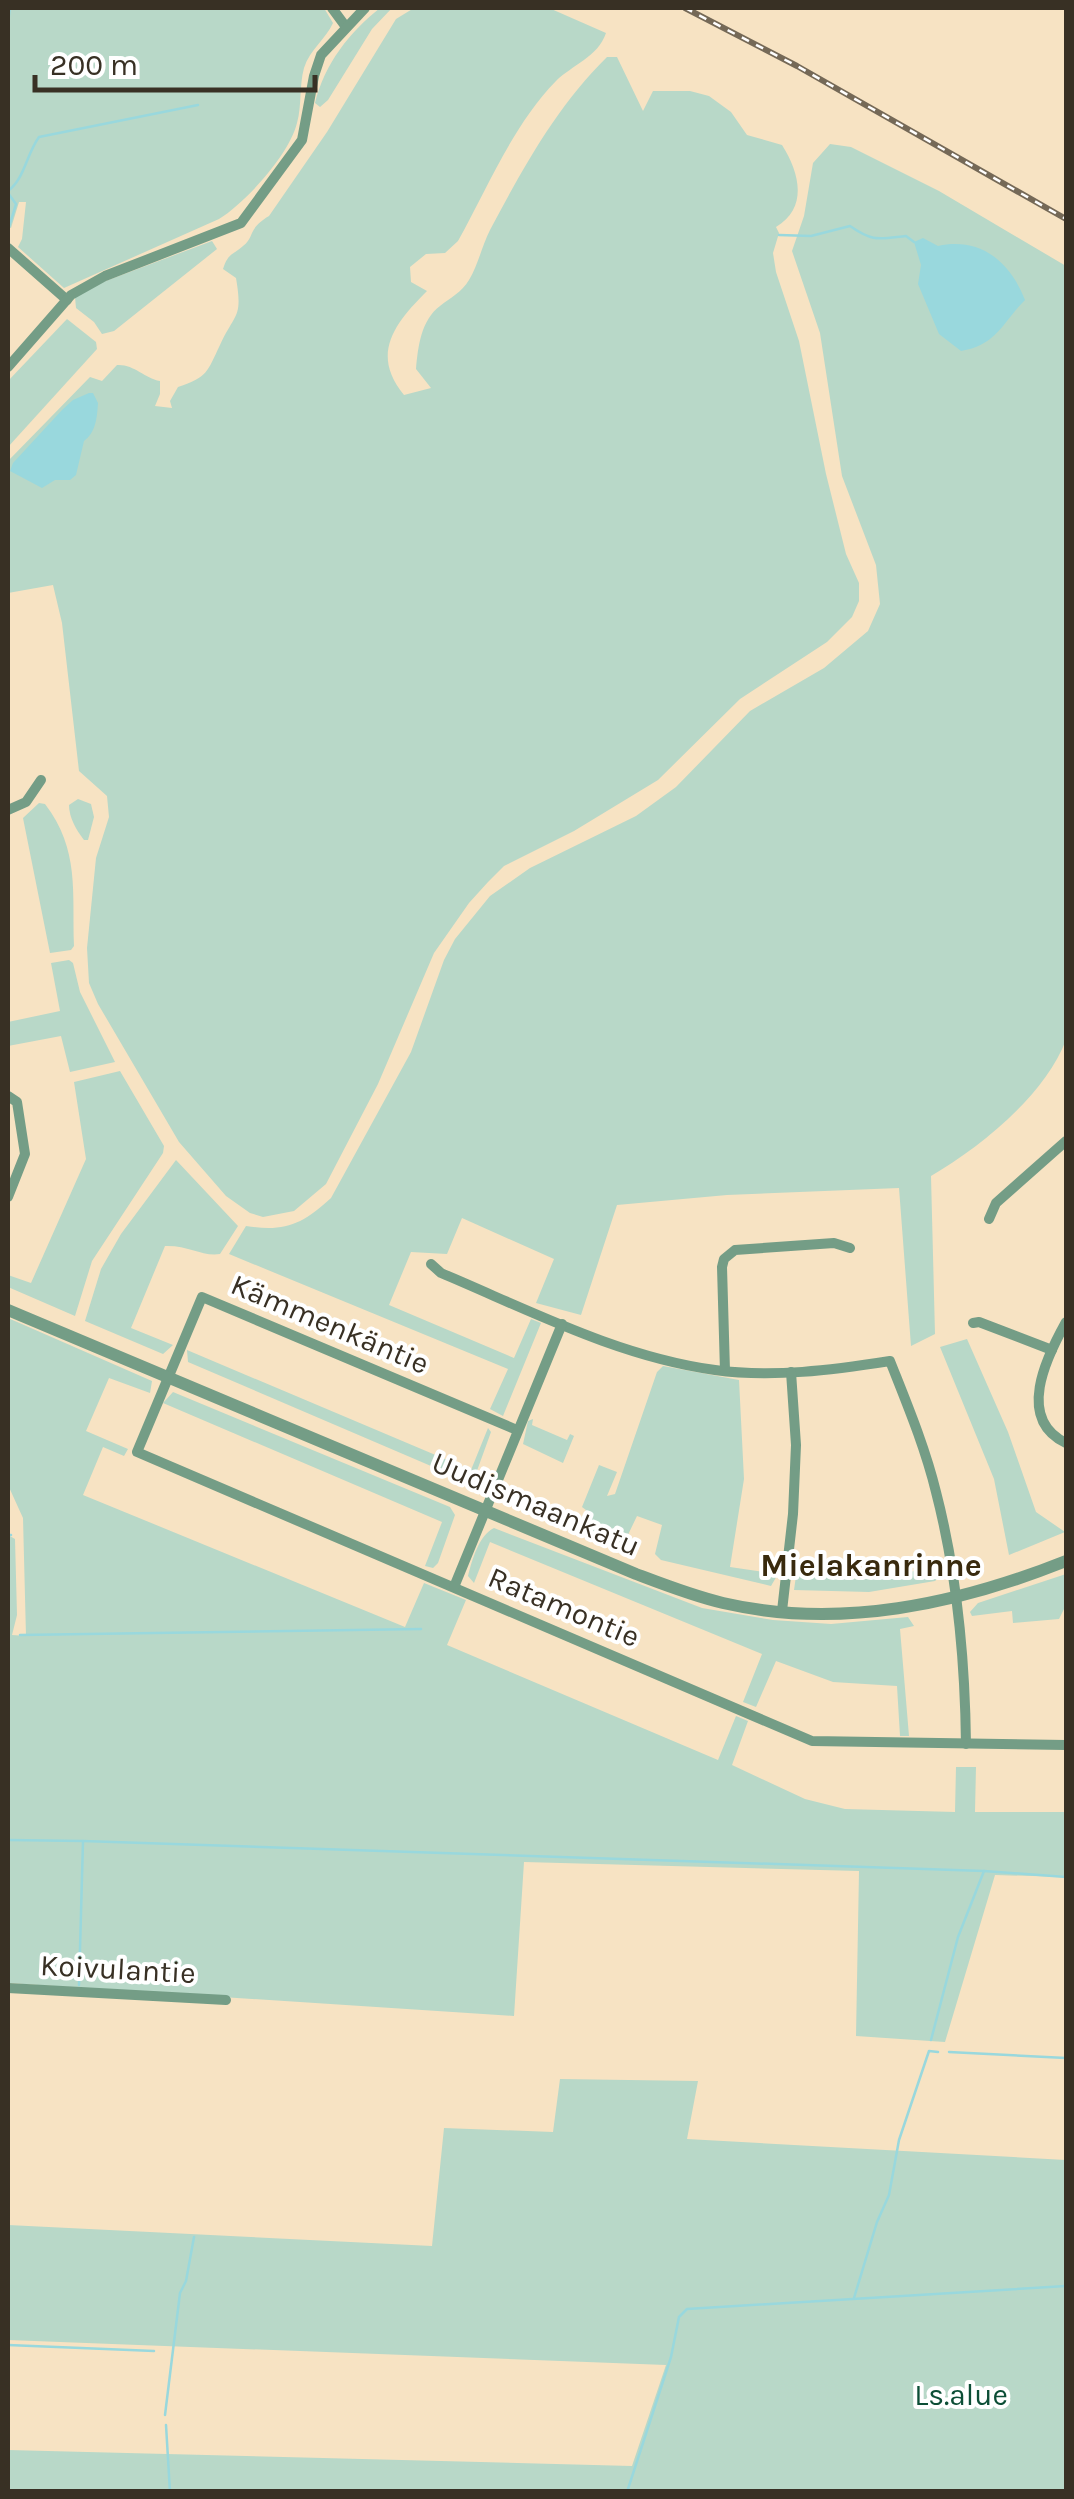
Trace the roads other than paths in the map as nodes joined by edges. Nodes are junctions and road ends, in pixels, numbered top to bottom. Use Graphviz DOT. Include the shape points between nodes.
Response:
graph roads {
  1 [pos="332,8"];
  2 [pos="366,8"];
  3 [pos="346,26"];
  4 [pos="8,248"];
  5 [pos="67,300"];
  6 [pos="8,367"];
  7 [pos="41,780"];
  8 [pos="8,810"];
  9 [pos="8,1096"];
  10 [pos="1066,1141"];
  11 [pos="8,1197"];
  12 [pos="988,1219"];
  13 [pos="850,1248"];
  14 [pos="431,1264"];
  15 [pos="8,1310"];
  16 [pos="1066,1322"];
  17 [pos="973,1323"];
  18 [pos="562,1324"];
  19 [pos="1052,1350"];
  20 [pos="725,1371"];
  21 [pos="792,1372"];
  22 [pos="169,1377"];
  23 [pos="518,1430"];
  24 [pos="1066,1443"];
  25 [pos="484,1510"];
  26 [pos="1066,1561"];
  27 [pos="454,1587"];
  28 [pos="955,1598"];
  29 [pos="782,1611"];
  30 [pos="966,1744"];
  31 [pos="1066,1744"];
  32 [pos="8,1988"];
  33 [pos="226,2000"];
  1 -- 3 [label="street"];
  2 -- 3 [label="street"];
  3 -- 5 [label="street" via="321,56 302,140 241,223 105,276"];
  4 -- 5 [label="street"];
  5 -- 6 [label="street"];
  7 -- 8 [label="street" via="26,802"];
  9 -- 11 [label="street" via="16,1102 25,1154"];
  10 -- 12 [label="street" via="996,1203"];
  13 -- 20 [label="street" via="834,1243 728,1254 722,1267"];
  14 -- 18 [label="street"];
  15 -- 22 [label="street, Uudismaankatu"];
  16 -- 19 [label="street"];
  17 -- 19 [label="street"];
  18 -- 20 [label="street" via="659,1359"];
  18 -- 23 [label="street"];
  19 -- 24 [label="street" via="1039,1412 1048,1430"];
  20 -- 21 [label="street"];
  21 -- 28 [label="street" via="890,1361 936,1491"];
  21 -- 29 [label="street" via="796,1445"];
  22 -- 23 [label="street, Kämmenkäntie" via="202,1297"];
  22 -- 25 [label="street, Uudismaankatu"];
  22 -- 27 [label="street, Ratamontie" via="138,1452"];
  23 -- 25 [label="street"];
  25 -- 27 [label="street"];
  25 -- 29 [label="street, Uudismaankatu" via="684,1592"];
  26 -- 28 [label="street, Uudismaankatu"];
  27 -- 30 [label="street, Ratamontie" via="812,1740"];
  28 -- 29 [label="street, Uudismaankatu" via="885,1611"];
  28 -- 30 [label="street"];
  30 -- 31 [label="street, Ratamontie"];
  32 -- 33 [label="street, Koivulantie"];
}
